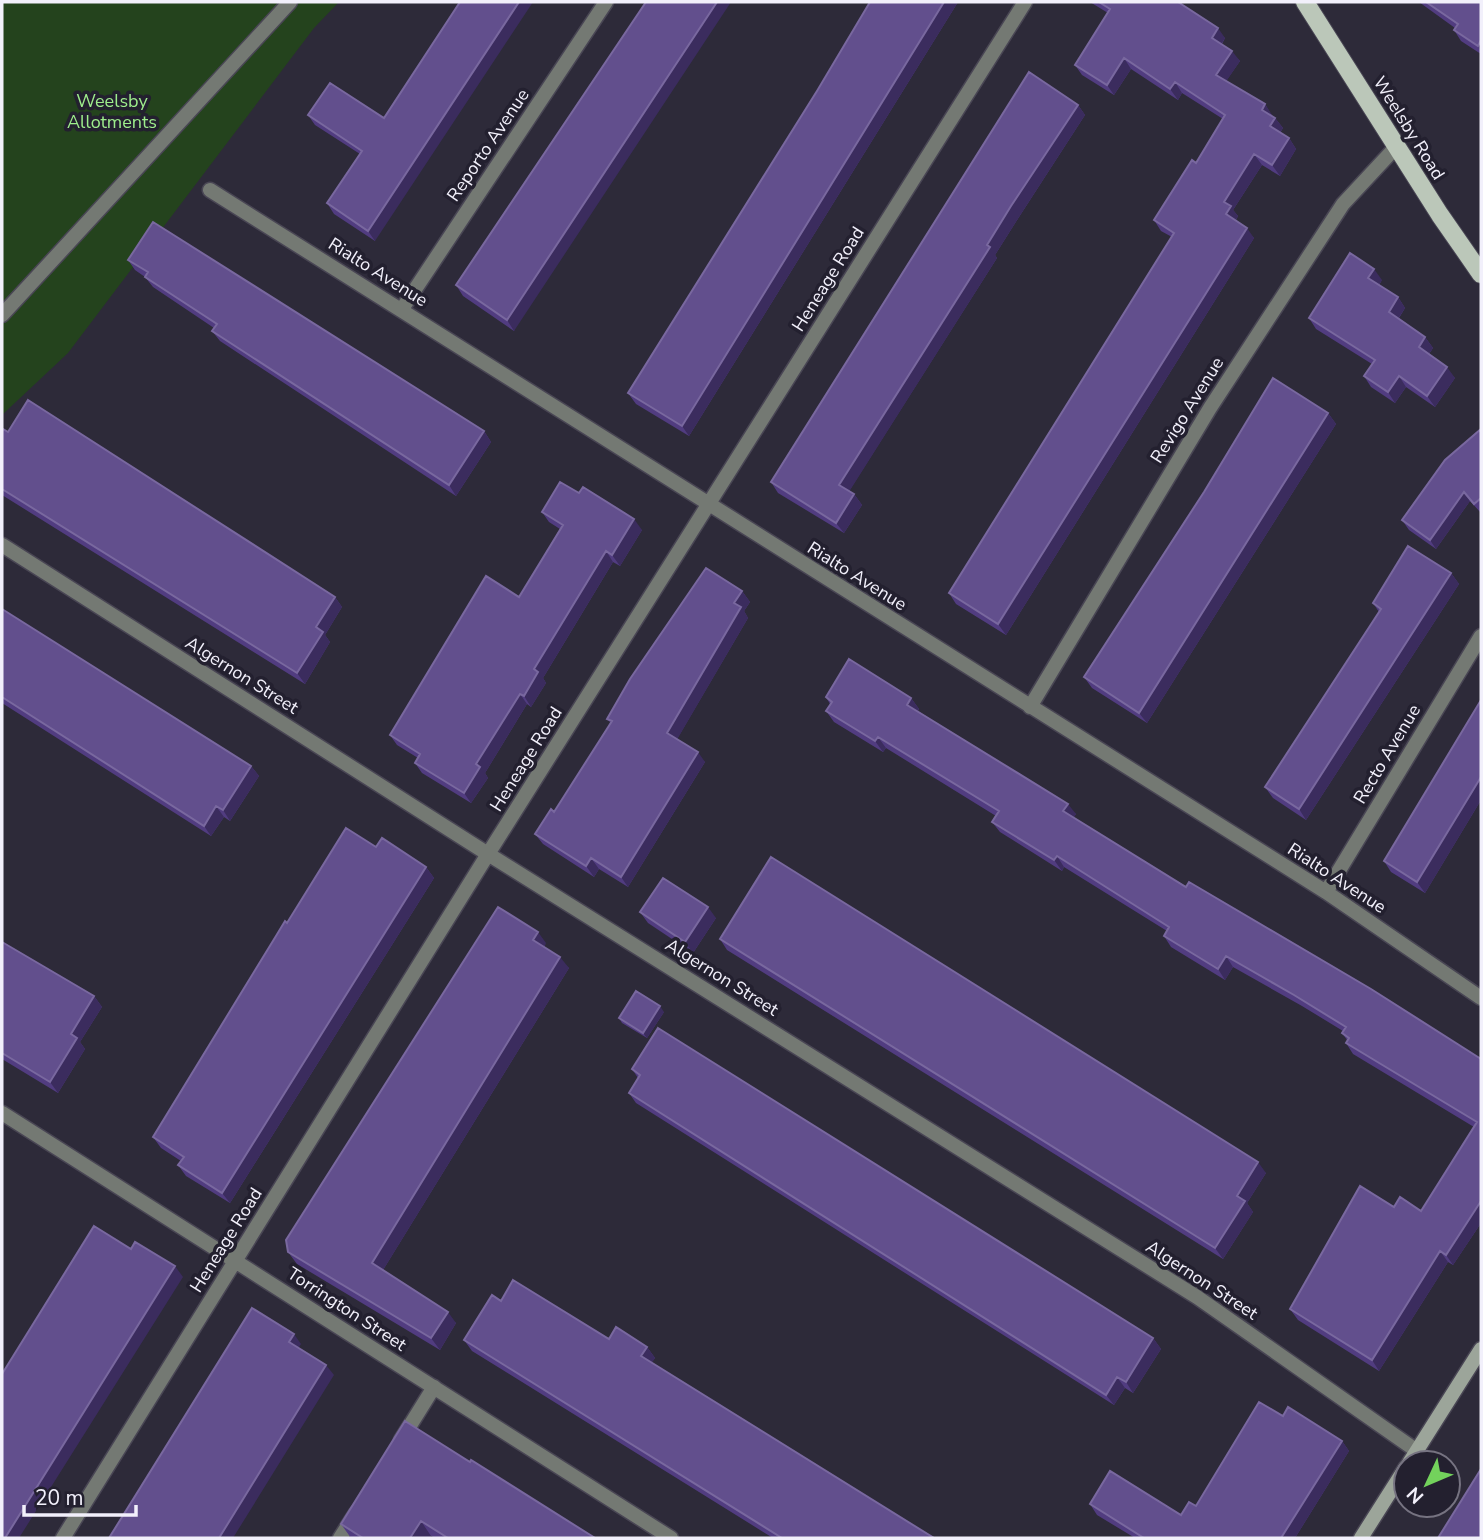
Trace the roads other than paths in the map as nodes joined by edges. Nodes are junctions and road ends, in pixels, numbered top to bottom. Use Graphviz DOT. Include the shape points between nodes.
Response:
graph roads {
  1 [pos="290,2"];
  2 [pos="606,2"];
  3 [pos="1025,2"];
  4 [pos="1305,2"];
  5 [pos="1396,147"];
  6 [pos="210,190"];
  7 [pos="1481,274"];
  8 [pos="402,309"];
  9 [pos="2,315"];
  10 [pos="708,505"];
  11 [pos="2,545"];
  12 [pos="1481,636"];
  13 [pos="1030,707"];
  14 [pos="488,854"];
  15 [pos="1326,892"];
  16 [pos="1481,998"];
  17 [pos="2,1113"];
  18 [pos="236,1261"];
  19 [pos="1481,1349"];
  20 [pos="434,1387"];
  21 [pos="1396,1449"];
  22 [pos="1417,1449"];
  23 [pos="391,1457"];
  24 [pos="1392,1489"];
  25 [pos="362,1503"];
  26 [pos="63,1538"];
  27 [pos="340,1538"];
  28 [pos="671,1538"];
  29 [pos="1361,1538"];
  1 -- 9 [label="street"];
  2 -- 8 [label="street, Reporto Avenue"];
  3 -- 10 [label="street, Heneage Road"];
  4 -- 5 [label="main road, Weelsby Road"];
  5 -- 7 [label="main road, Weelsby Road"];
  5 -- 13 [label="street, Revigo Avenue" via="1343,204 1210,408"];
  6 -- 8 [label="street, Rialto Avenue"];
  8 -- 10 [label="street, Rialto Avenue"];
  10 -- 13 [label="street, Rialto Avenue"];
  10 -- 14 [label="street, Heneage Road"];
  11 -- 14 [label="street, Algernon Street"];
  12 -- 15 [label="street, Recto Avenue"];
  13 -- 15 [label="street, Rialto Avenue"];
  14 -- 18 [label="street, Heneage Road"];
  14 -- 21 [label="street, Algernon Street" via="1197,1297"];
  15 -- 16 [label="street, Rialto Avenue"];
  17 -- 18 [label="street, Torrington Street"];
  18 -- 20 [label="street, Torrington Street"];
  18 -- 26 [label="street, Heneage Road"];
  19 -- 22 [label="main road"];
  20 -- 23 [label="street"];
  20 -- 28 [label="street, Torrington Street"];
  24 -- 29 [label="main road"];
  25 -- 27 [label="street"];
}
